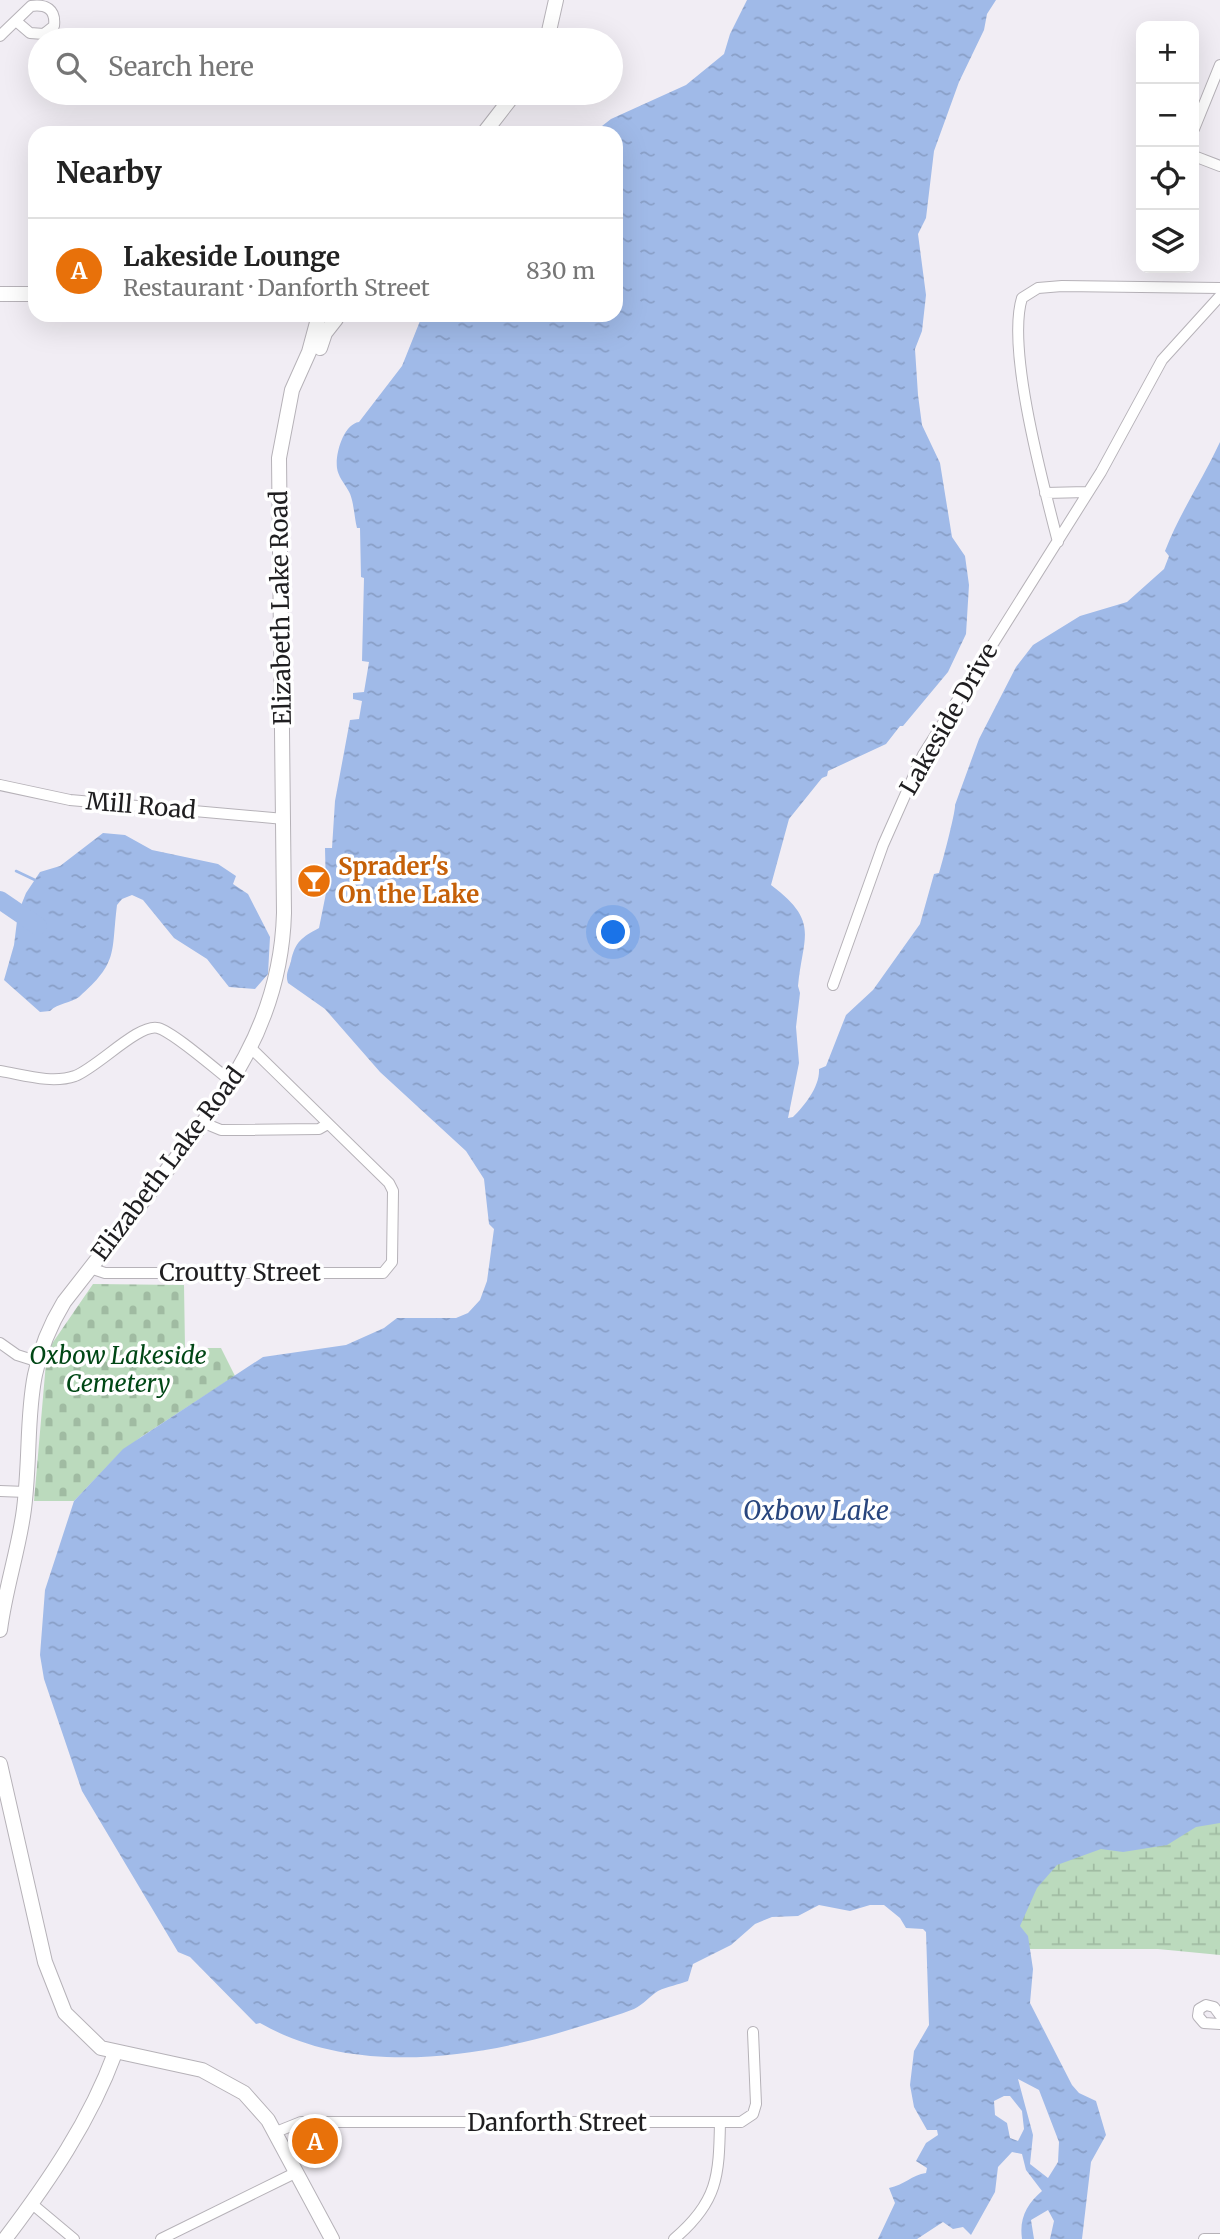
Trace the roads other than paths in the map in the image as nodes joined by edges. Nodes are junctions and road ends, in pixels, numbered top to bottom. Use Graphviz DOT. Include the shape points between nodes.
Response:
graph roads {
  1 [pos="556,0"];
  2 [pos="16,20"];
  3 [pos="550,28"];
  4 [pos="0,36"];
  5 [pos="1220,65"];
  6 [pos="506,105"];
  7 [pos="1199,117"];
  8 [pos="489,126"];
  9 [pos="1199,158"];
  10 [pos="1220,166"];
  11 [pos="1220,288"];
  12 [pos="0,294"];
  13 [pos="28,294"];
  14 [pos="1220,296"];
  15 [pos="312,322"];
  16 [pos="325,322"];
  17 [pos="329,322"];
  18 [pos="316,330"];
  19 [pos="292,394"];
  20 [pos="1087,492"];
  21 [pos="1045,493"];
  22 [pos="1058,542"];
  23 [pos="0,785"];
  24 [pos="284,819"];
  25 [pos="833,985"];
  26 [pos="252,1049"];
  27 [pos="0,1071"];
  28 [pos="232,1083"];
  29 [pos="204,1123"];
  30 [pos="326,1125"];
  31 [pos="90,1268"];
  32 [pos="0,1343"];
  33 [pos="36,1361"];
  34 [pos="0,1491"];
  35 [pos="26,1492"];
  36 [pos="0,1630"];
  37 [pos="0,1764"];
  38 [pos="1220,2015"];
  39 [pos="1220,2024"];
  40 [pos="753,2032"];
  41 [pos="115,2053"];
  42 [pos="720,2122"];
  43 [pos="276,2132"];
  44 [pos="297,2172"];
  45 [pos="31,2203"];
  46 [pos="5,2239"];
  47 [pos="74,2239"];
  48 [pos="161,2239"];
  49 [pos="332,2239"];
  50 [pos="674,2239"];
  51 [pos="1204,2239"];
  52 [pos="1219,2239"];
  1 -- 3 [label="street"];
  2 -- 4 [label="street"];
  5 -- 7 [label="street"];
  6 -- 8 [label="street"];
  9 -- 10 [label="street"];
  11 -- 21 [label="street" via="1062,286 1038,288 1022,298 1018,333 1022,370"];
  12 -- 13 [label="street"];
  14 -- 20 [label="street, Lakeside Drive" via="1162,360"];
  15 -- 18 [label="street"];
  16 -- 18 [label="street, Elizabeth Lake Road"];
  17 -- 19 [label="street, Elizabeth Lake Road" via="309,372"];
  18 -- 19 [label="street, Elizabeth Lake Road"];
  19 -- 24 [label="street, Elizabeth Lake Road" via="279,458"];
  20 -- 21 [label="street"];
  20 -- 22 [label="street, Lakeside Drive"];
  21 -- 22 [label="street"];
  22 -- 25 [label="street, Lakeside Drive" via="923,755 883,845"];
  23 -- 24 [label="street, Mill Road" via="71,800"];
  24 -- 26 [label="street, Elizabeth Lake Road" via="281,951 270,1001"];
  26 -- 28 [label="street, Elizabeth Lake Road"];
  26 -- 30 [label="street"];
  27 -- 28 [label="street" via="50,1080 74,1077 119,1049 136,1032 150,1028 165,1031"];
  28 -- 29 [label="street, Elizabeth Lake Road"];
  29 -- 30 [label="street" via="222,1130 320,1129"];
  29 -- 31 [label="street, Elizabeth Lake Road"];
  30 -- 31 [label="street, Croutty Street" via="392,1188 392,1262 383,1273 104,1273"];
  31 -- 33 [label="street, Elizabeth Lake Road" via="47,1331"];
  32 -- 33 [label="street"];
  33 -- 35 [label="street, Elizabeth Lake Road"];
  34 -- 35 [label="street"];
  35 -- 36 [label="street, Elizabeth Lake Road"];
  37 -- 41 [label="street" via="57,1997 86,2037"];
  38 -- 39 [label="street" via="1206,2005 1198,2016 1204,2023"];
  40 -- 42 [label="street, Danforth Street" via="754,2114 741,2122"];
  41 -- 43 [label="street" via="190,2067 223,2079 256,2104"];
  41 -- 45 [label="street" via="87,2118"];
  42 -- 43 [label="street, Danforth Street" via="301,2122"];
  42 -- 50 [label="street" via="719,2169 709,2203"];
  43 -- 44 [label="street"];
  44 -- 48 [label="street"];
  44 -- 49 [label="street"];
  45 -- 46 [label="street"];
  45 -- 47 [label="street"];
  51 -- 52 [label="street"];
}
